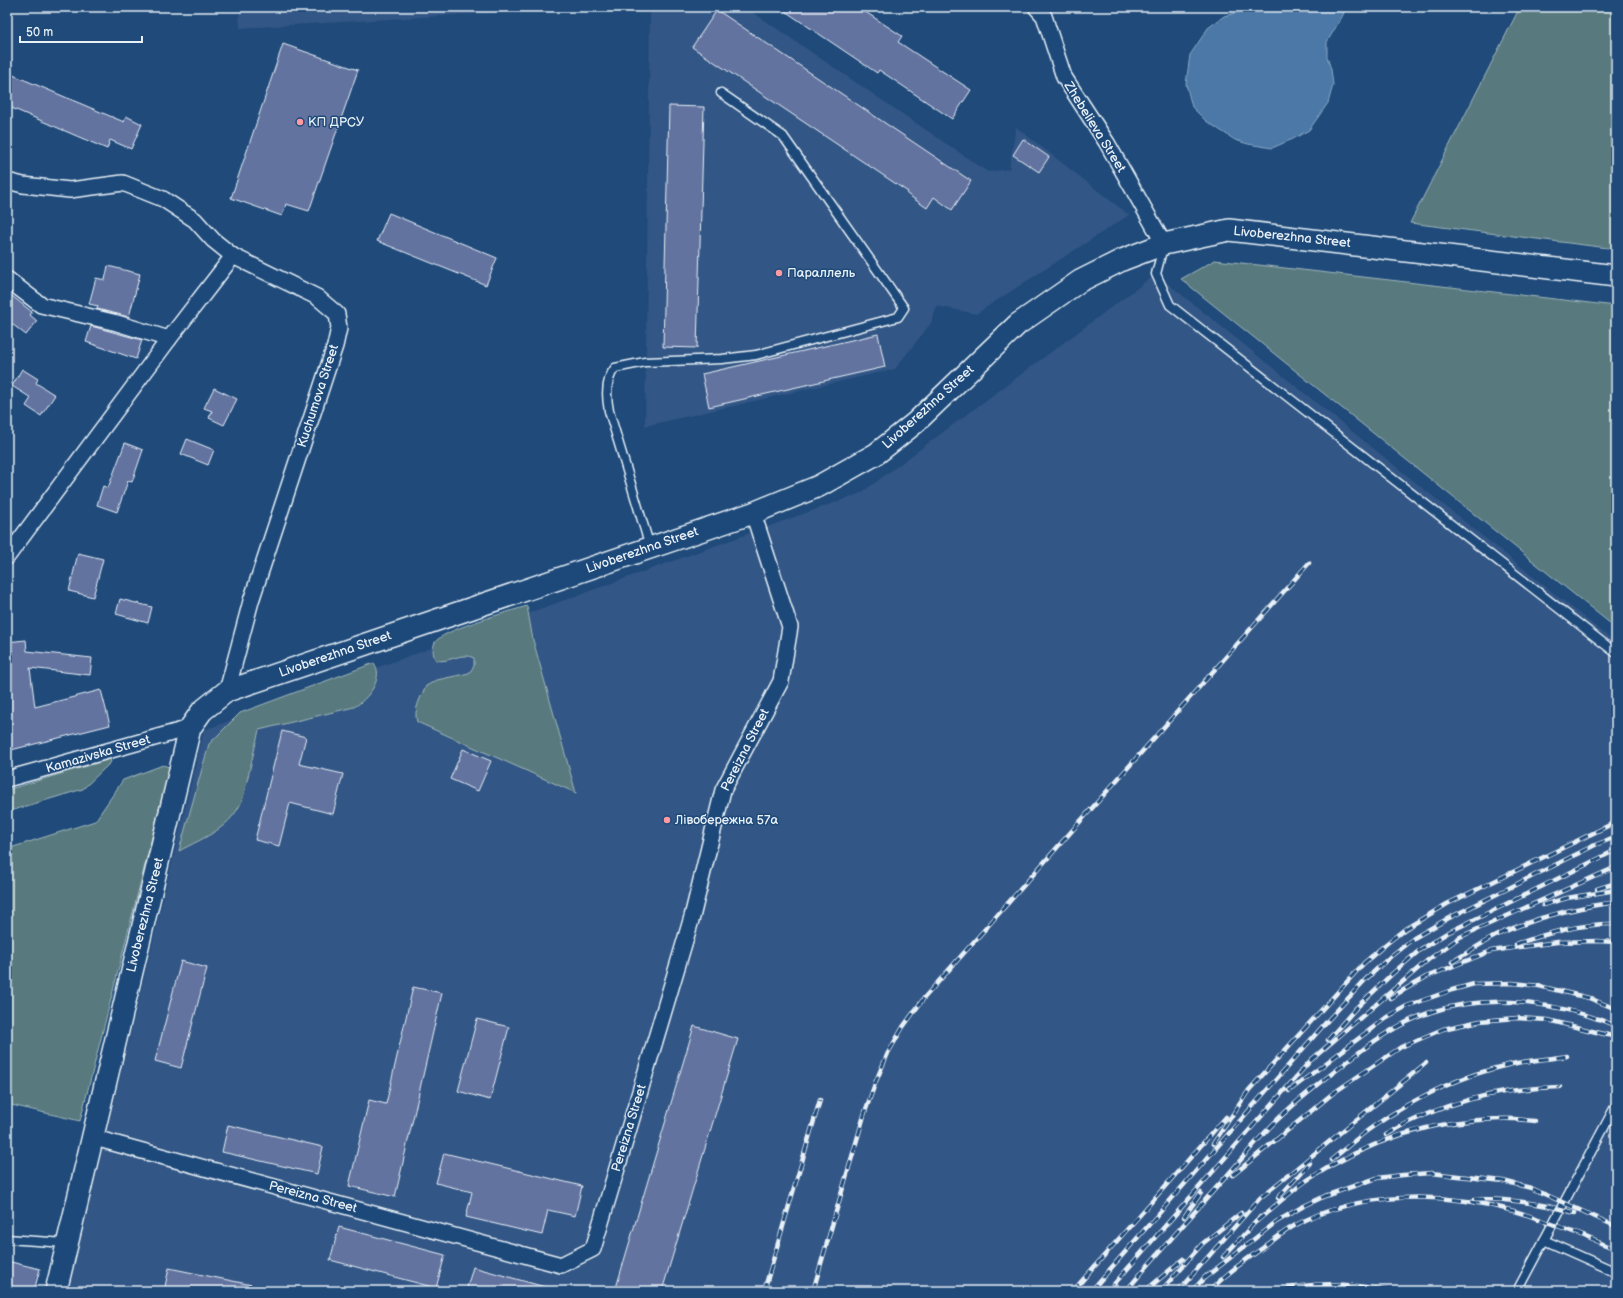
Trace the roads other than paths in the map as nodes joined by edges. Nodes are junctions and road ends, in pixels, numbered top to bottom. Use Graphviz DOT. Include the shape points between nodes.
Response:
graph roads {
  1 [pos="1044,10"];
  2 [pos="722,93"];
  3 [pos="7,181"];
  4 [pos="1164,244"];
  5 [pos="233,256"];
  6 [pos="1616,276"];
  7 [pos="7,279"];
  8 [pos="169,339"];
  9 [pos="753,513"];
  10 [pos="650,547"];
  11 [pos="7,556"];
  12 [pos="1616,653"];
  13 [pos="226,691"];
  14 [pos="190,728"];
  15 [pos="7,779"];
  16 [pos="1616,1105"];
  17 [pos="92,1137"];
  18 [pos="7,1239"];
  19 [pos="1544,1240"];
  20 [pos="67,1243"];
  21 [pos="1616,1272"];
  22 [pos="56,1291"];
  23 [pos="1517,1291"];
  1 -- 4 [label="street, Zhebelieva Street" via="1064,77 1107,143"];
  2 -- 10 [label="lane" via="783,136 904,308 898,316 756,355 645,362 615,368 610,374 607,389 608,411"];
  3 -- 5 [label="street, Kuchumova Street" via="70,190 124,183 170,203 195,220 213,240"];
  4 -- 6 [label="main road, Livoberezhna Street" via="1230,230"];
  4 -- 9 [label="main road, Livoberezhna Street" via="1122,260 1080,281 1018,324 915,423 876,454 819,486"];
  4 -- 12 [label="lane" via="1156,274 1170,304"];
  5 -- 8 [label="street"];
  5 -- 13 [label="street, Kuchumova Street" via="317,298 337,314 338,328 332,354 251,601"];
  7 -- 8 [label="street" via="41,305 117,323"];
  8 -- 11 [label="street"];
  9 -- 10 [label="main road, Livoberezhna Street"];
  9 -- 17 [label="street, Pereizna Street" via="790,627 781,681 723,790 692,917 593,1249 561,1265"];
  10 -- 13 [label="main road, Livoberezhna Street"];
  13 -- 14 [label="main road, Livoberezhna Street" via="202,712"];
  14 -- 15 [label="street, Kamazivska Street"];
  14 -- 17 [label="main road, Livoberezhna Street"];
  16 -- 19 [label="lane"];
  17 -- 20 [label="main road, Livoberezhna Street"];
  18 -- 20 [label="lane"];
  19 -- 21 [label="lane"];
  19 -- 23 [label="lane"];
  20 -- 22 [label="main road, Livoberezhna Street"];
}
